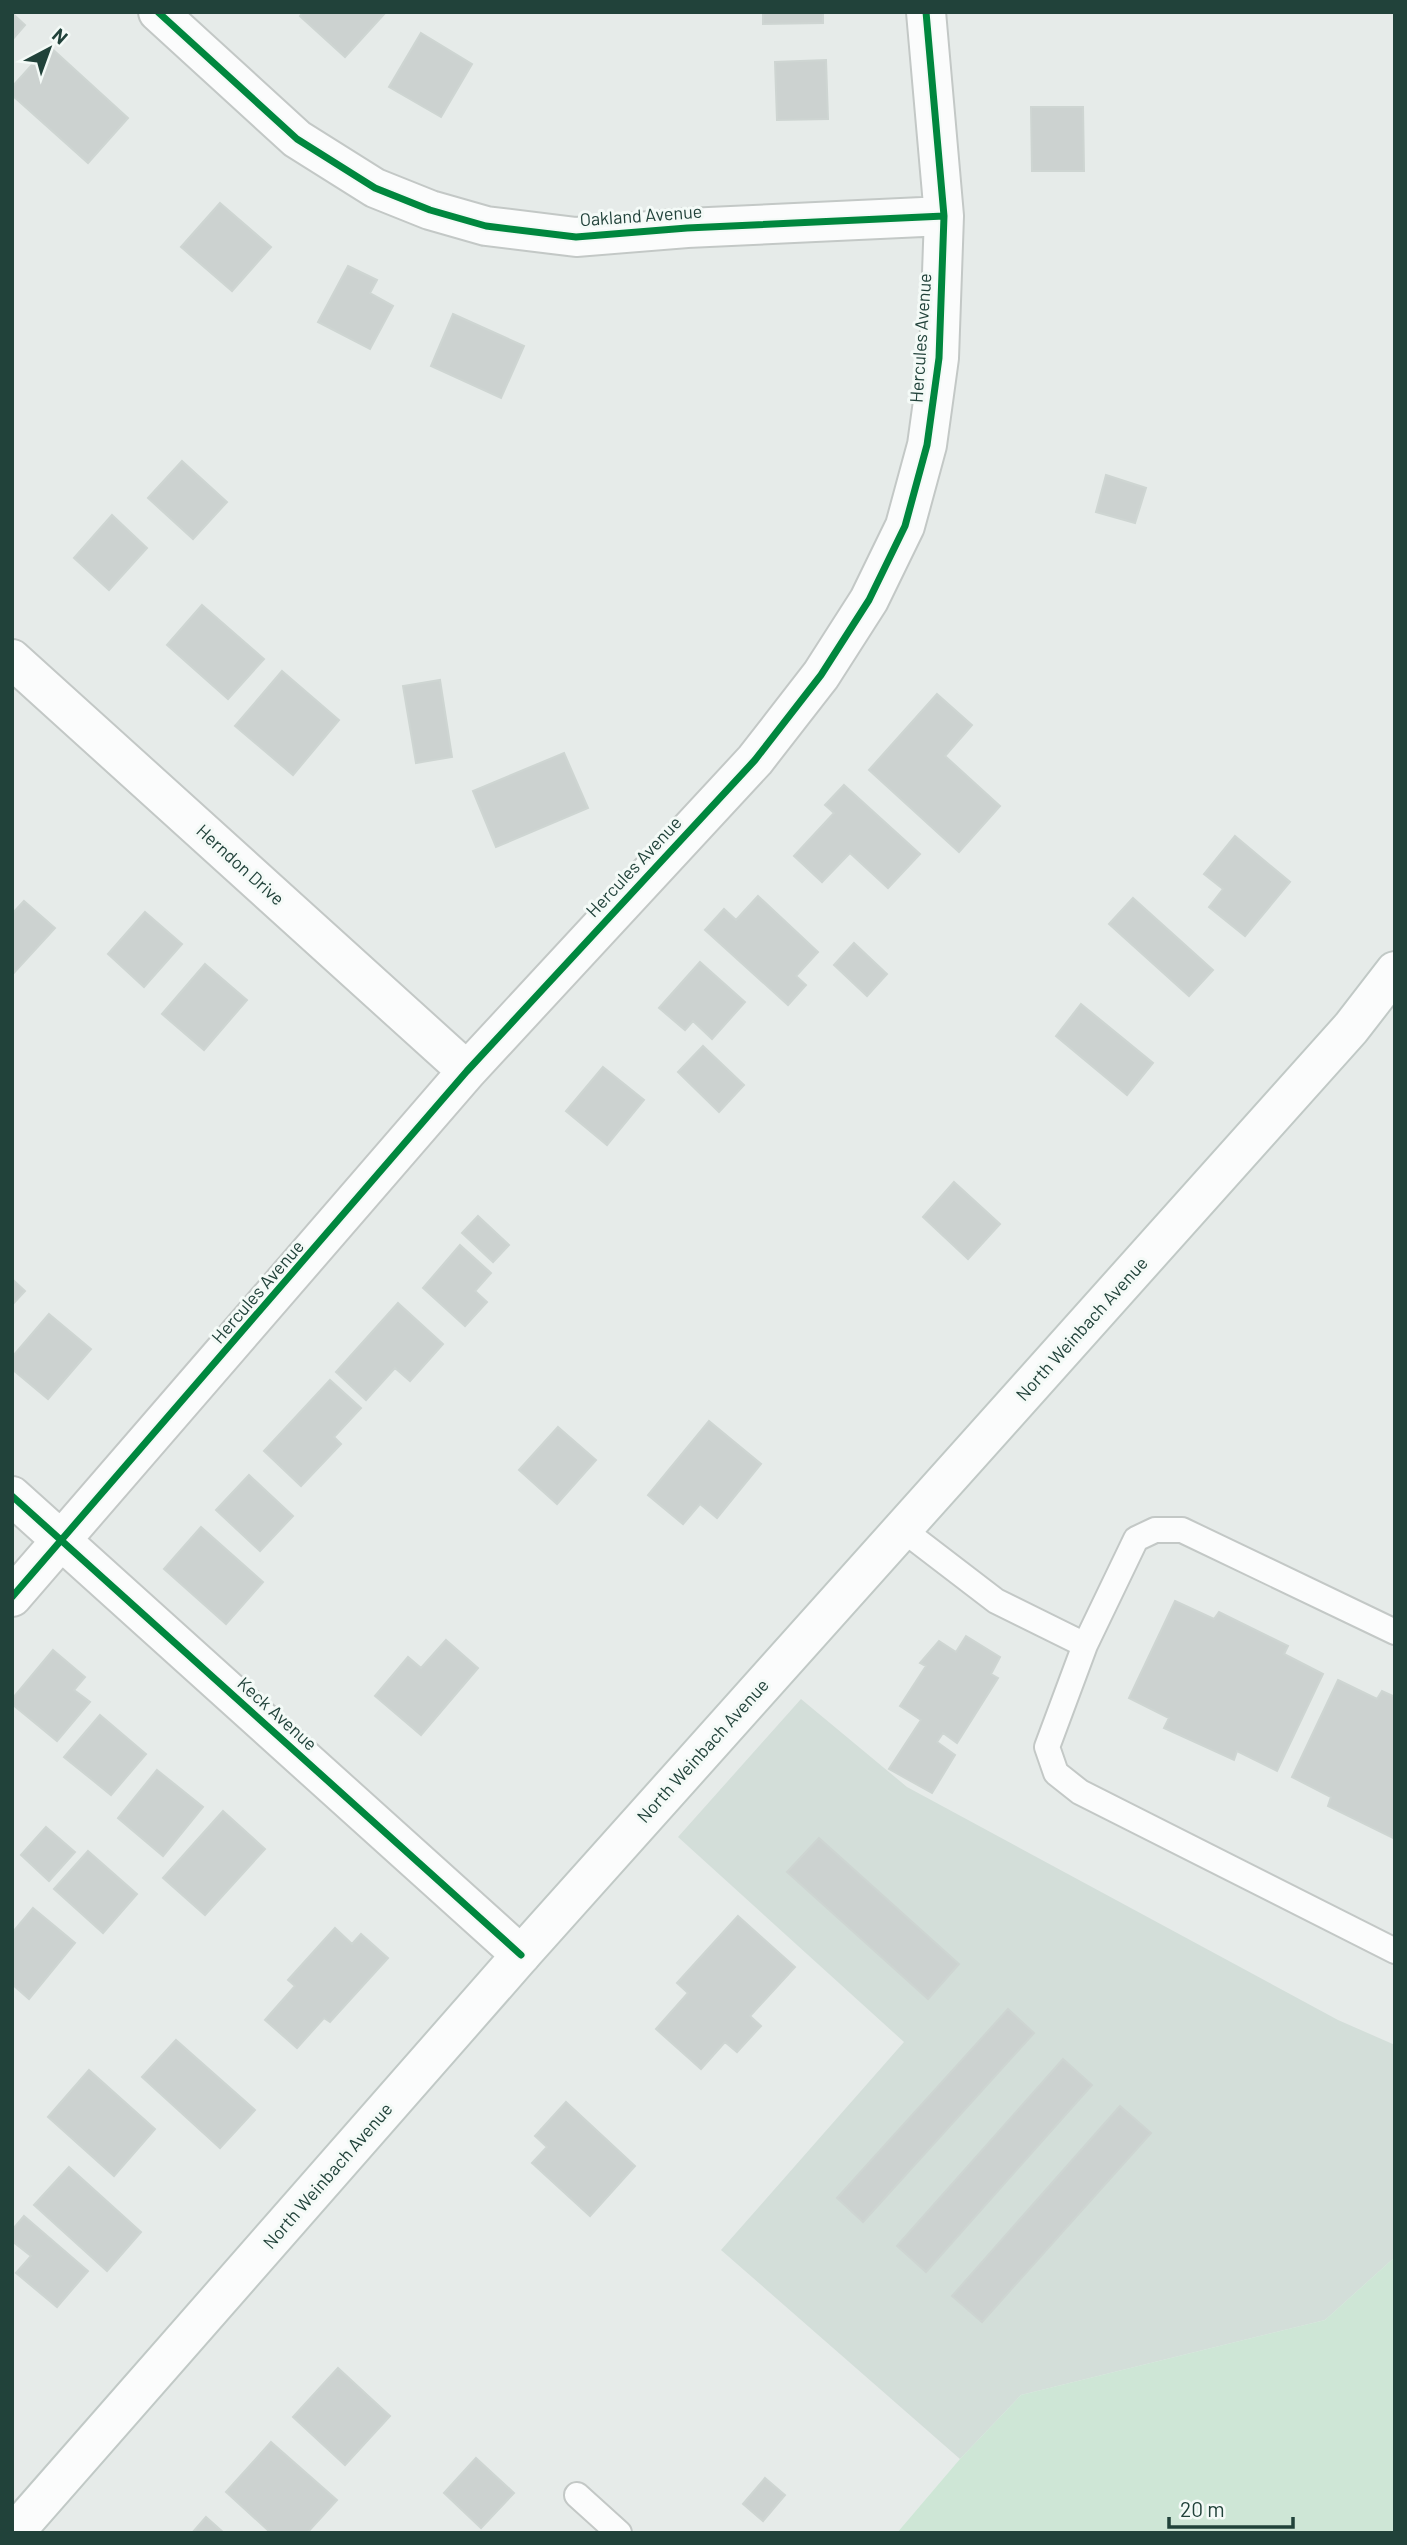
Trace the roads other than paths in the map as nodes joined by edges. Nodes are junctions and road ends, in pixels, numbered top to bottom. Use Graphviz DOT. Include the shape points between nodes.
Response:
graph roads {
  1 [pos="158,12"];
  2 [pos="926,12"];
  3 [pos="944,216"];
  4 [pos="12,659"];
  5 [pos="1395,971"];
  6 [pos="467,1071"];
  7 [pos="12,1496"];
  8 [pos="902,1529"];
  9 [pos="62,1541"];
  10 [pos="12,1597"];
  11 [pos="1395,1632"];
  12 [pos="1086,1645"];
  13 [pos="1395,1951"];
  14 [pos="521,1955"];
  15 [pos="577,2495"];
  16 [pos="14,2533"];
  17 [pos="619,2533"];
  1 -- 3 [label="street, Oakland Avenue" via="298,139 375,188 486,226 576,237"];
  2 -- 3 [label="street, Hercules Avenue"];
  3 -- 6 [label="street, Hercules Avenue" via="939,358 927,445 905,526 869,600 821,675 755,760"];
  4 -- 6 [label="street, Herndon Drive"];
  5 -- 8 [label="street, North Weinbach Avenue" via="1351,1028"];
  6 -- 9 [label="street, Hercules Avenue"];
  7 -- 9 [label="street, Keck Avenue"];
  8 -- 12 [label="lane" via="996,1601"];
  8 -- 14 [label="street, North Weinbach Avenue"];
  9 -- 10 [label="street, Hercules Avenue"];
  9 -- 14 [label="street, Keck Avenue"];
  11 -- 12 [label="lane" via="1182,1530 1155,1530 1136,1539"];
  12 -- 13 [label="lane" via="1047,1747 1056,1773 1080,1792"];
  14 -- 16 [label="street, North Weinbach Avenue"];
  15 -- 17 [label="lane"];
}
